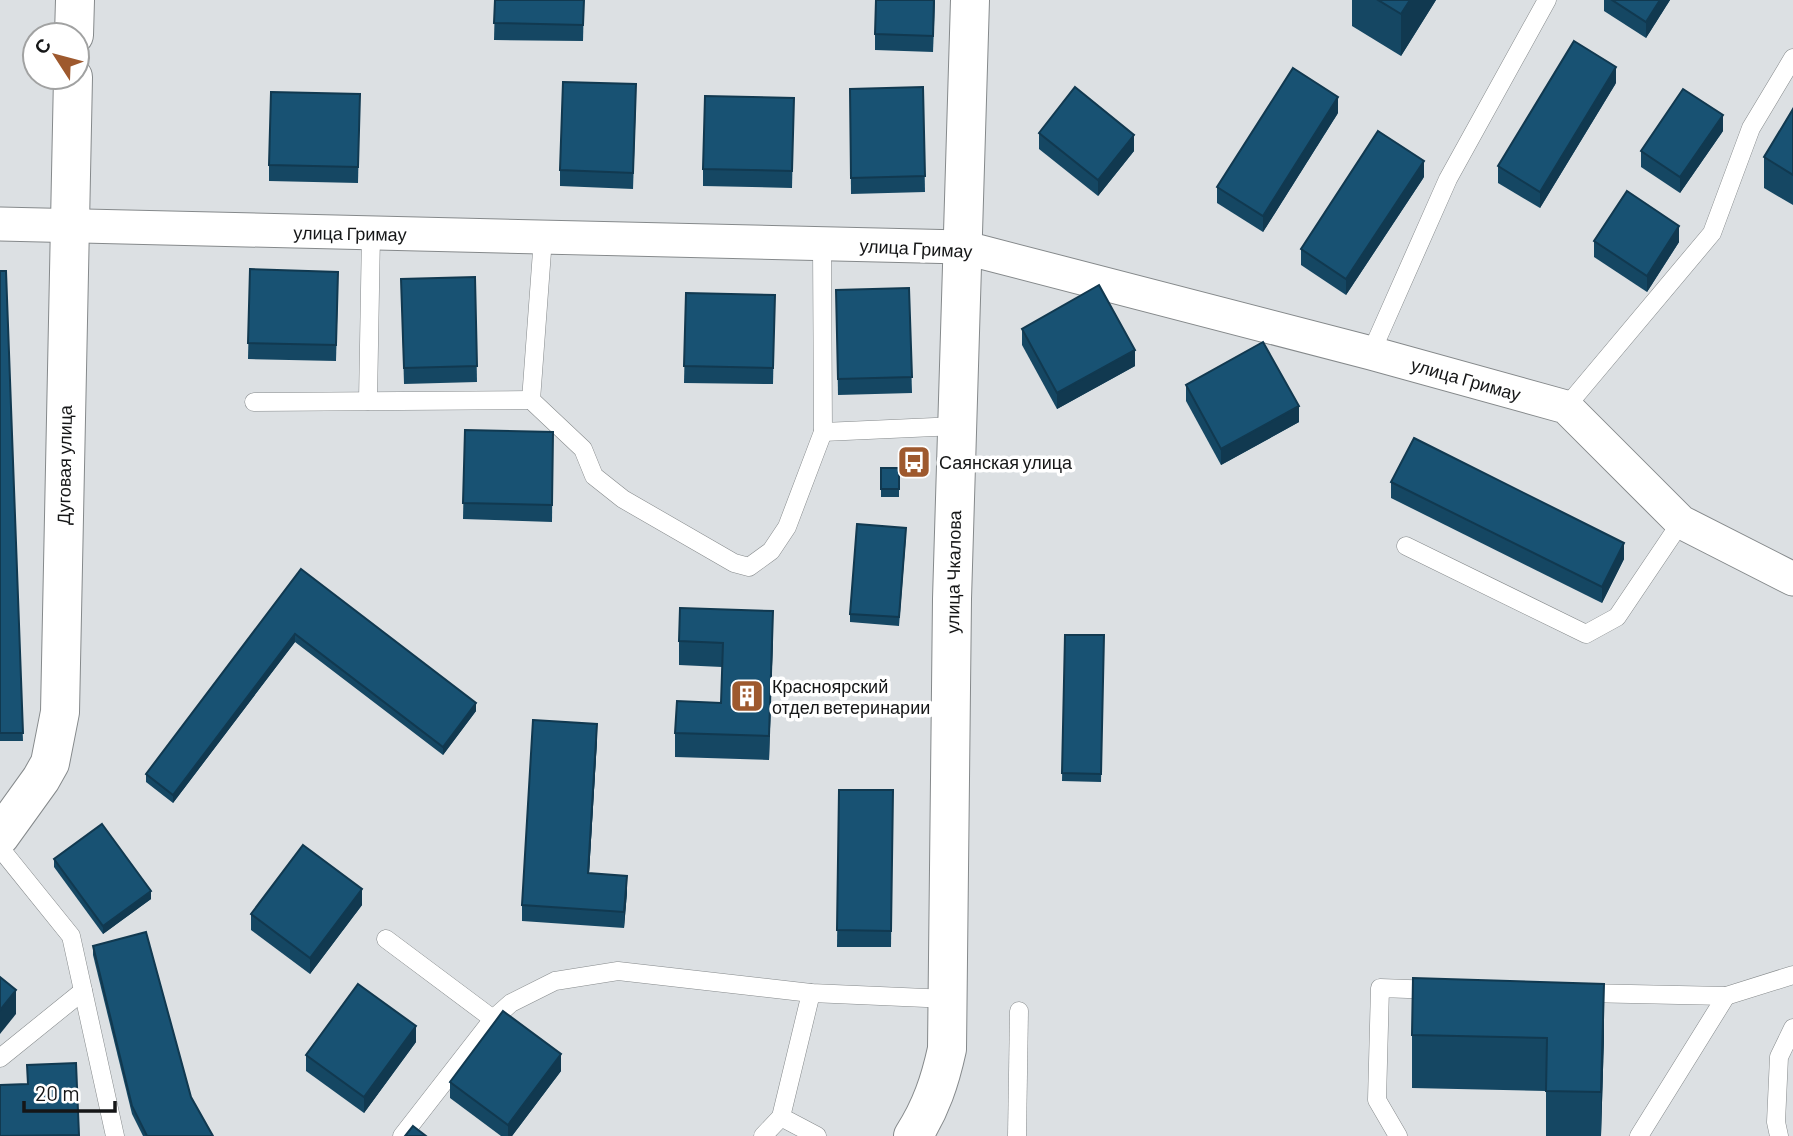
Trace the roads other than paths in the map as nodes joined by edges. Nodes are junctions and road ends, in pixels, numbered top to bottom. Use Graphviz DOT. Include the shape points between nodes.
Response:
graph roads {
  1 [pos="75,0"];
  2 [pos="970,0"];
  3 [pos="1546,0"];
  4 [pos="74,21"];
  5 [pos="1793,58"];
  6 [pos="73,91"];
  7 [pos="0,224"];
  8 [pos="68,227"];
  9 [pos="371,234"];
  10 [pos="543,237"];
  11 [pos="822,244"];
  12 [pos="962,247"];
  13 [pos="1371,353"];
  14 [pos="531,400"];
  15 [pos="368,401"];
  16 [pos="254,402"];
  17 [pos="1566,407"];
  18 [pos="957,426"];
  19 [pos="823,432"];
  20 [pos="1681,522"];
  21 [pos="1406,546"];
  22 [pos="1793,579"];
  23 [pos="0,836"];
  24 [pos="0,848"];
  25 [pos="386,939"];
  26 [pos="1793,975"];
  27 [pos="1449,990"];
  28 [pos="83,991"];
  29 [pos="1560,992"];
  30 [pos="811,993"];
  31 [pos="1726,996"];
  32 [pos="949,999"];
  33 [pos="1019,1011"];
  34 [pos="493,1019"];
  35 [pos="1793,1028"];
  36 [pos="0,1058"];
  37 [pos="781,1117"];
  38 [pos="116,1136"];
  39 [pos="402,1136"];
  40 [pos="763,1136"];
  41 [pos="817,1136"];
  42 [pos="913,1136"];
  43 [pos="1017,1136"];
  44 [pos="1398,1136"];
  45 [pos="1639,1136"];
  46 [pos="1779,1136"];
  1 -- 4 [label="main road"];
  2 -- 12 [label="main road, улица Чкалова"];
  3 -- 13 [label="lane" via="1448,179"];
  5 -- 17 [label="lane" via="1751,128 1712,233"];
  6 -- 8 [label="main road, Дуговая улица"];
  7 -- 8 [label="street, улица Гримау"];
  8 -- 9 [label="street, улица Гримау"];
  8 -- 23 [label="main road, Дуговая улица" via="60,712 50,763"];
  9 -- 10 [label="street, улица Гримау"];
  9 -- 15 [label="lane"];
  10 -- 11 [label="street, улица Гримау"];
  10 -- 14 [label="lane"];
  11 -- 12 [label="street, улица Гримау"];
  11 -- 19 [label="lane"];
  12 -- 13 [label="street, улица Гримау"];
  12 -- 18 [label="main road, улица Чкалова"];
  13 -- 17 [label="street, улица Гримау"];
  14 -- 15 [label="lane"];
  14 -- 19 [label="lane" via="583,449 594,476 623,499 734,563 749,567 771,551 787,527"];
  15 -- 16 [label="lane"];
  17 -- 20 [label="street, улица Гримау"];
  18 -- 19 [label="lane"];
  18 -- 32 [label="main road, улица Чкалова"];
  20 -- 21 [label="lane" via="1616,617 1586,634"];
  20 -- 22 [label="street, улица Гримау"];
  24 -- 28 [label="lane" via="71,936"];
  25 -- 34 [label="lane"];
  26 -- 31 [label="lane"];
  27 -- 44 [label="lane" via="1380,988 1377,1100"];
  28 -- 36 [label="lane"];
  28 -- 38 [label="lane"];
  29 -- 31 [label="lane"];
  30 -- 32 [label="lane"];
  30 -- 34 [label="lane" via="618,971 555,981 511,1003"];
  30 -- 37 [label="lane"];
  31 -- 45 [label="lane"];
  32 -- 42 [label="main road, улица Чкалова" via="940,1083"];
  33 -- 43 [label="lane"];
  34 -- 39 [label="lane"];
  35 -- 46 [label="lane" via="1779,1057"];
  37 -- 40 [label="lane"];
  37 -- 41 [label="lane"];
}
